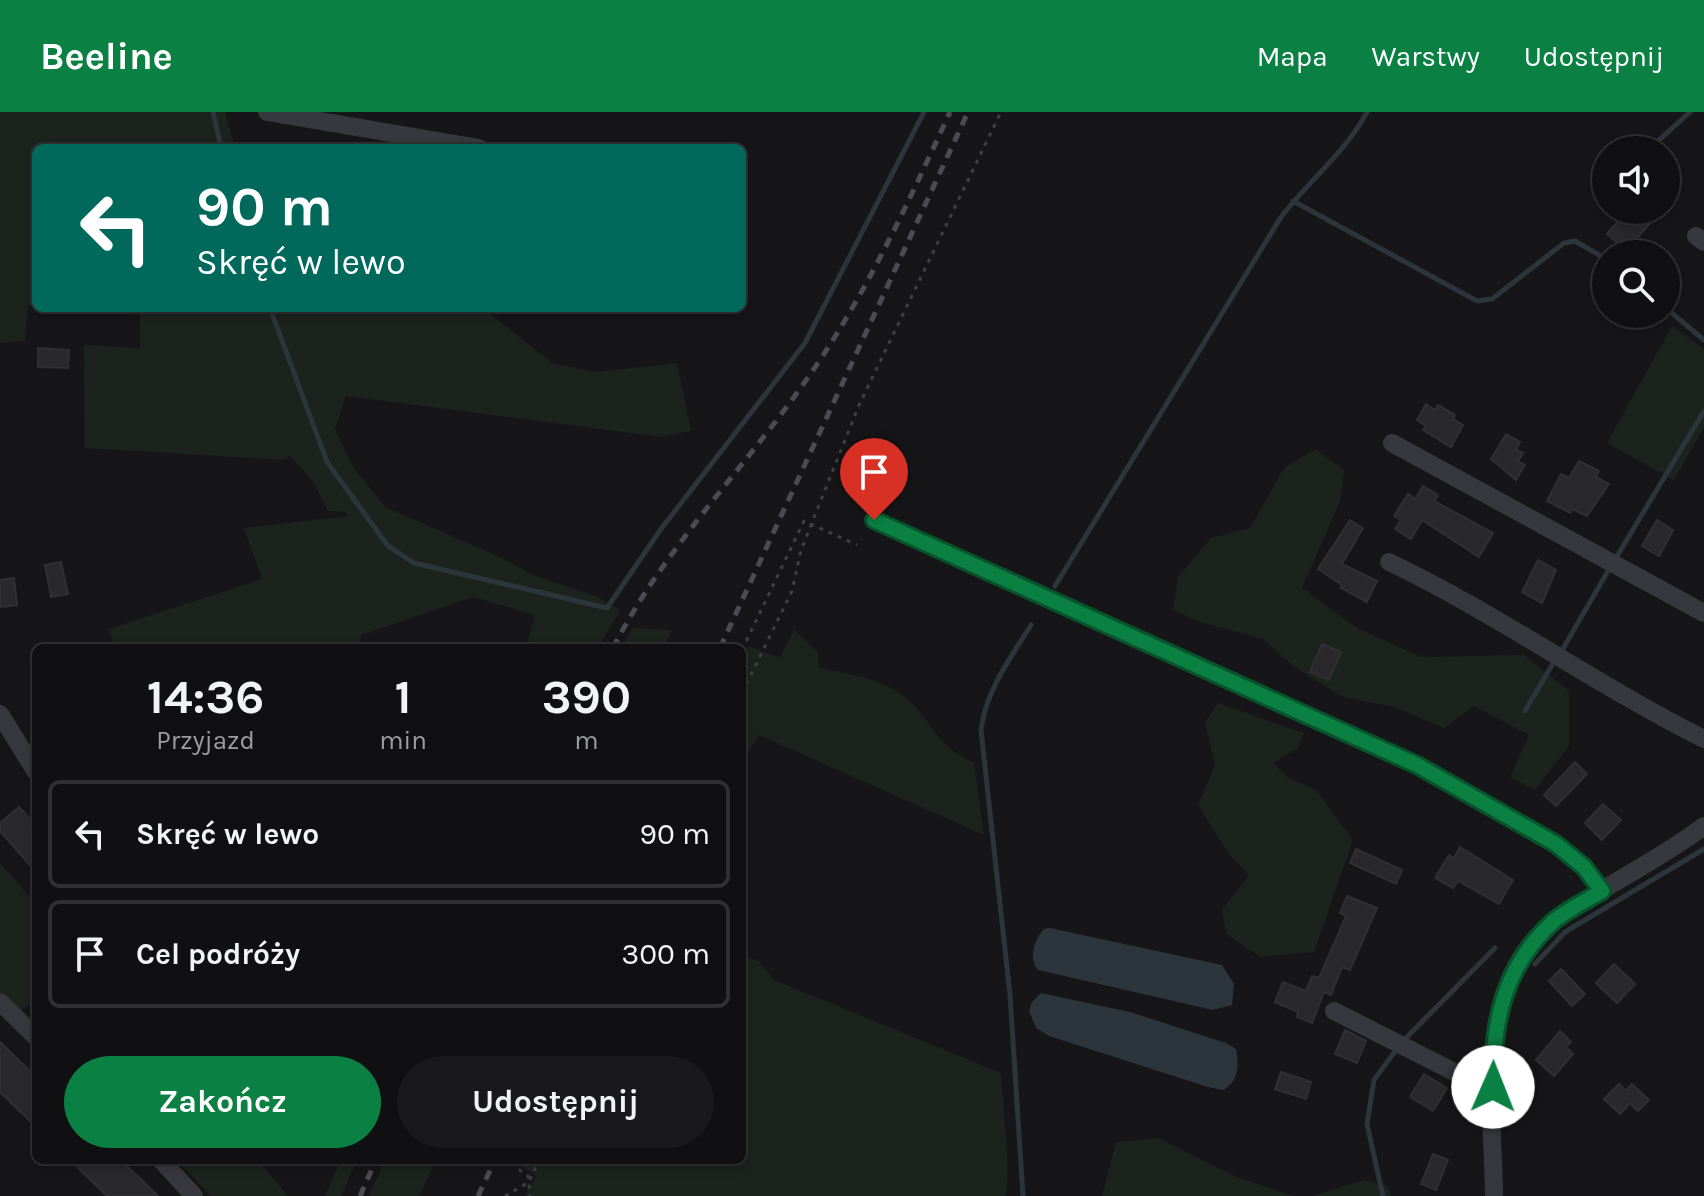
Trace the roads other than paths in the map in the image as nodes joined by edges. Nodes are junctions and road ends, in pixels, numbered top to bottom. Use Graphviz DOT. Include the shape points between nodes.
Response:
graph roads {
  1 [pos="267,112"];
  2 [pos="455,144"];
  3 [pos="1392,443"];
  4 [pos="874,520"];
  5 [pos="1389,562"];
  6 [pos="1704,613"];
  7 [pos="0,714"];
  8 [pos="1704,739"];
  9 [pos="32,766"];
  10 [pos="1704,826"];
  11 [pos="1602,891"];
  12 [pos="0,1002"];
  13 [pos="1334,1011"];
  14 [pos="32,1033"];
  15 [pos="1493,1087"];
  16 [pos="165,1164"];
  17 [pos="194,1196"];
  18 [pos="1494,1196"];
  1 -- 2 [label="street"];
  3 -- 6 [label="street"];
  4 -- 11 [label="street" via="1417,765 1556,844"];
  5 -- 8 [label="street"];
  7 -- 9 [label="street"];
  10 -- 11 [label="street"];
  11 -- 15 [label="street" via="1557,919 1527,951 1494,1025"];
  12 -- 14 [label="street"];
  13 -- 15 [label="street"];
  15 -- 18 [label="street"];
  16 -- 17 [label="street"];
}
